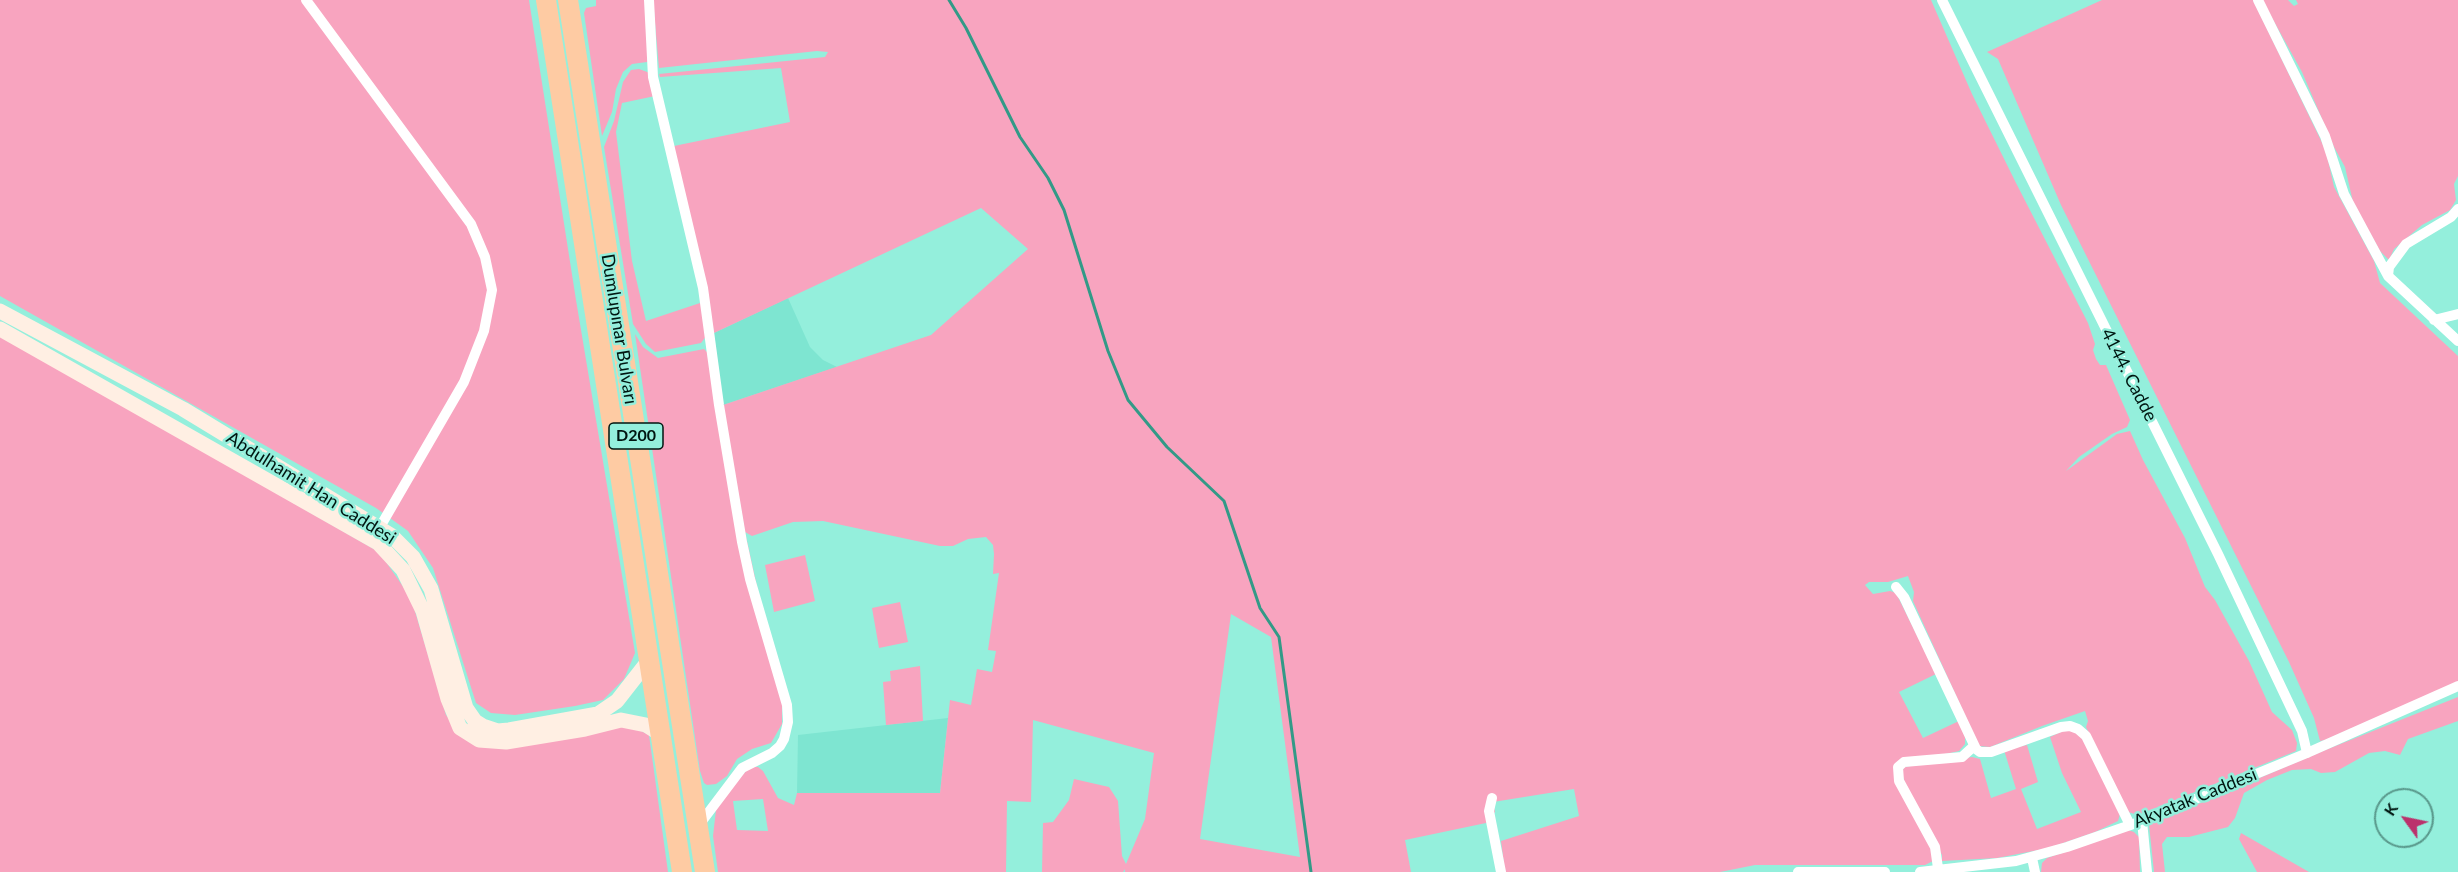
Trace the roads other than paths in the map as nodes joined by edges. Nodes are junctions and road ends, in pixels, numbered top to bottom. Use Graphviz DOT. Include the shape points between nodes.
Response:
graph roads {
  1 [pos="306,0"];
  2 [pos="546,0"];
  3 [pos="568,0"];
  4 [pos="649,0"];
  5 [pos="1942,0"];
  6 [pos="2258,0"];
  7 [pos="2458,209"];
  8 [pos="2388,276"];
  9 [pos="0,311"];
  10 [pos="2458,314"];
  11 [pos="2434,320"];
  12 [pos="0,329"];
  13 [pos="2458,341"];
  14 [pos="380,527"];
  15 [pos="1896,587"];
  16 [pos="649,660"];
  17 [pos="2458,686"];
  18 [pos="660,734"];
  19 [pos="1974,746"];
  20 [pos="2307,753"];
  21 [pos="1492,798"];
  22 [pos="2142,820"];
  23 [pos="2130,825"];
  24 [pos="698,826"];
  25 [pos="2032,858"];
  26 [pos="1938,868"];
  27 [pos="682,872"];
  28 [pos="705,872"];
  29 [pos="1501,872"];
  30 [pos="1798,872"];
  31 [pos="1812,872"];
  32 [pos="1885,872"];
  33 [pos="1920,872"];
  34 [pos="2035,872"];
  35 [pos="2146,872"];
  1 -- 14 [label="street" via="471,224 485,257 492,290 484,331 464,382"];
  2 -- 16 [label="highway, Dumlupınar Bulvarı / D200"];
  3 -- 24 [label="highway, Dumlupınar Bulvarı / D200"];
  4 -- 24 [label="street" via="653,77 703,288 742,542 787,705 788,722 780,746 742,768"];
  5 -- 20 [label="street, 4144. Cadde" via="2218,554 2302,731"];
  6 -- 8 [label="street" via="2325,136 2344,194"];
  7 -- 8 [label="street" via="2406,244 2389,267"];
  8 -- 11 [label="street"];
  9 -- 14 [label="main road, Abdulhamit Han Caddesi" via="183,409"];
  10 -- 11 [label="street"];
  11 -- 13 [label="street"];
  12 -- 18 [label="main road, Abdulhamit Han Caddesi" via="378,543 403,570 423,611 460,728 479,740 506,742 621,720 646,725"];
  14 -- 16 [label="main road, Abdulhamit Han Caddesi" via="405,548 423,572 440,615 466,708 483,726 509,730 598,714 617,701"];
  15 -- 19 [label="street"];
  16 -- 18 [label="highway, Dumlupınar Bulvarı / D200"];
  17 -- 20 [label="street, Akyatak Caddesi"];
  18 -- 27 [label="highway, Dumlupınar Bulvarı / D200"];
  19 -- 23 [label="street" via="1980,752 1990,752 2061,727 2078,729 2086,736"];
  19 -- 26 [label="street" via="1962,757 1904,762 1898,767 1899,781 1935,847"];
  20 -- 22 [label="street, Akyatak Caddesi"];
  21 -- 29 [label="street" via="1489,811"];
  22 -- 23 [label="street, Akyatak Caddesi"];
  22 -- 35 [label="street"];
  23 -- 25 [label="street, Akyatak Caddesi"];
  24 -- 28 [label="highway, Dumlupınar Bulvarı / D200"];
  25 -- 26 [label="street, Akyatak Caddesi"];
  25 -- 34 [label="street"];
  26 -- 33 [label="street, Akyatak Caddesi"];
  30 -- 31 [label="street"];
  31 -- 32 [label="street"];
}
